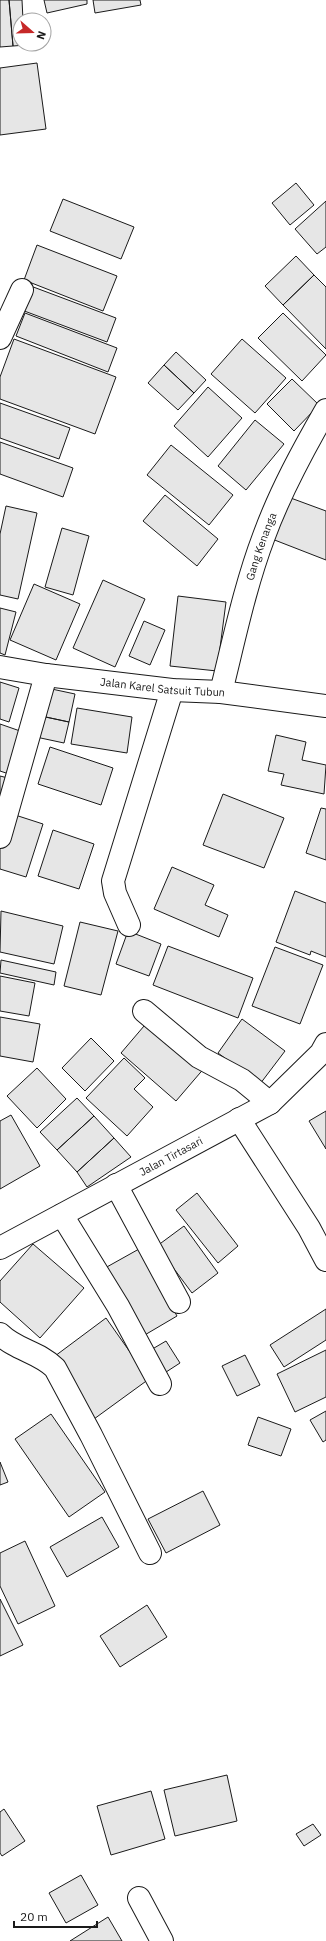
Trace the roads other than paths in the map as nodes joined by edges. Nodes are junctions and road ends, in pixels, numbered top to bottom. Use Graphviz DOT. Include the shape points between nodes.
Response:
graph roads {
  1 [pos="22,290"];
  2 [pos="0,338"];
  3 [pos="326,410"];
  4 [pos="0,667"];
  5 [pos="46,675"];
  6 [pos="172,690"];
  7 [pos="220,692"];
  8 [pos="326,706"];
  9 [pos="0,836"];
  10 [pos="128,924"];
  11 [pos="144,1011"];
  12 [pos="324,1051"];
  13 [pos="270,1103"];
  14 [pos="239,1118"];
  15 [pos="116,1186"];
  16 [pos="62,1215"];
  17 [pos="0,1248"];
  18 [pos="326,1260"];
  19 [pos="179,1302"];
  20 [pos="0,1334"];
  21 [pos="160,1384"];
  22 [pos="150,1553"];
  23 [pos="139,1898"];
  24 [pos="162,1941"];
  1 -- 2 [label="street"];
  3 -- 7 [label="street, Gang Kenanga" via="280,497 264,538"];
  4 -- 5 [label="street, Jalan Karel Satsuit Tubun"];
  5 -- 6 [label="street, Jalan Karel Satsuit Tubun"];
  5 -- 9 [label="street"];
  6 -- 7 [label="street, Jalan Karel Satsuit Tubun"];
  6 -- 10 [label="street" via="113,881 115,894"];
  7 -- 8 [label="street, Jalan Karel Satsuit Tubun"];
  11 -- 13 [label="street" via="199,1057 242,1080"];
  12 -- 13 [label="street, Jalan Tirtasari"];
  13 -- 14 [label="street, Jalan Tirtasari"];
  14 -- 15 [label="street, Jalan Tirtasari"];
  14 -- 18 [label="street" via="309,1228"];
  15 -- 16 [label="street, Jalan Tirtasari"];
  15 -- 19 [label="street"];
  16 -- 17 [label="street, Jalan Tirtasari"];
  16 -- 21 [label="street" via="118,1306"];
  20 -- 22 [label="street" via="9,1343 55,1368 92,1435"];
  23 -- 24 [label="street"];
}
